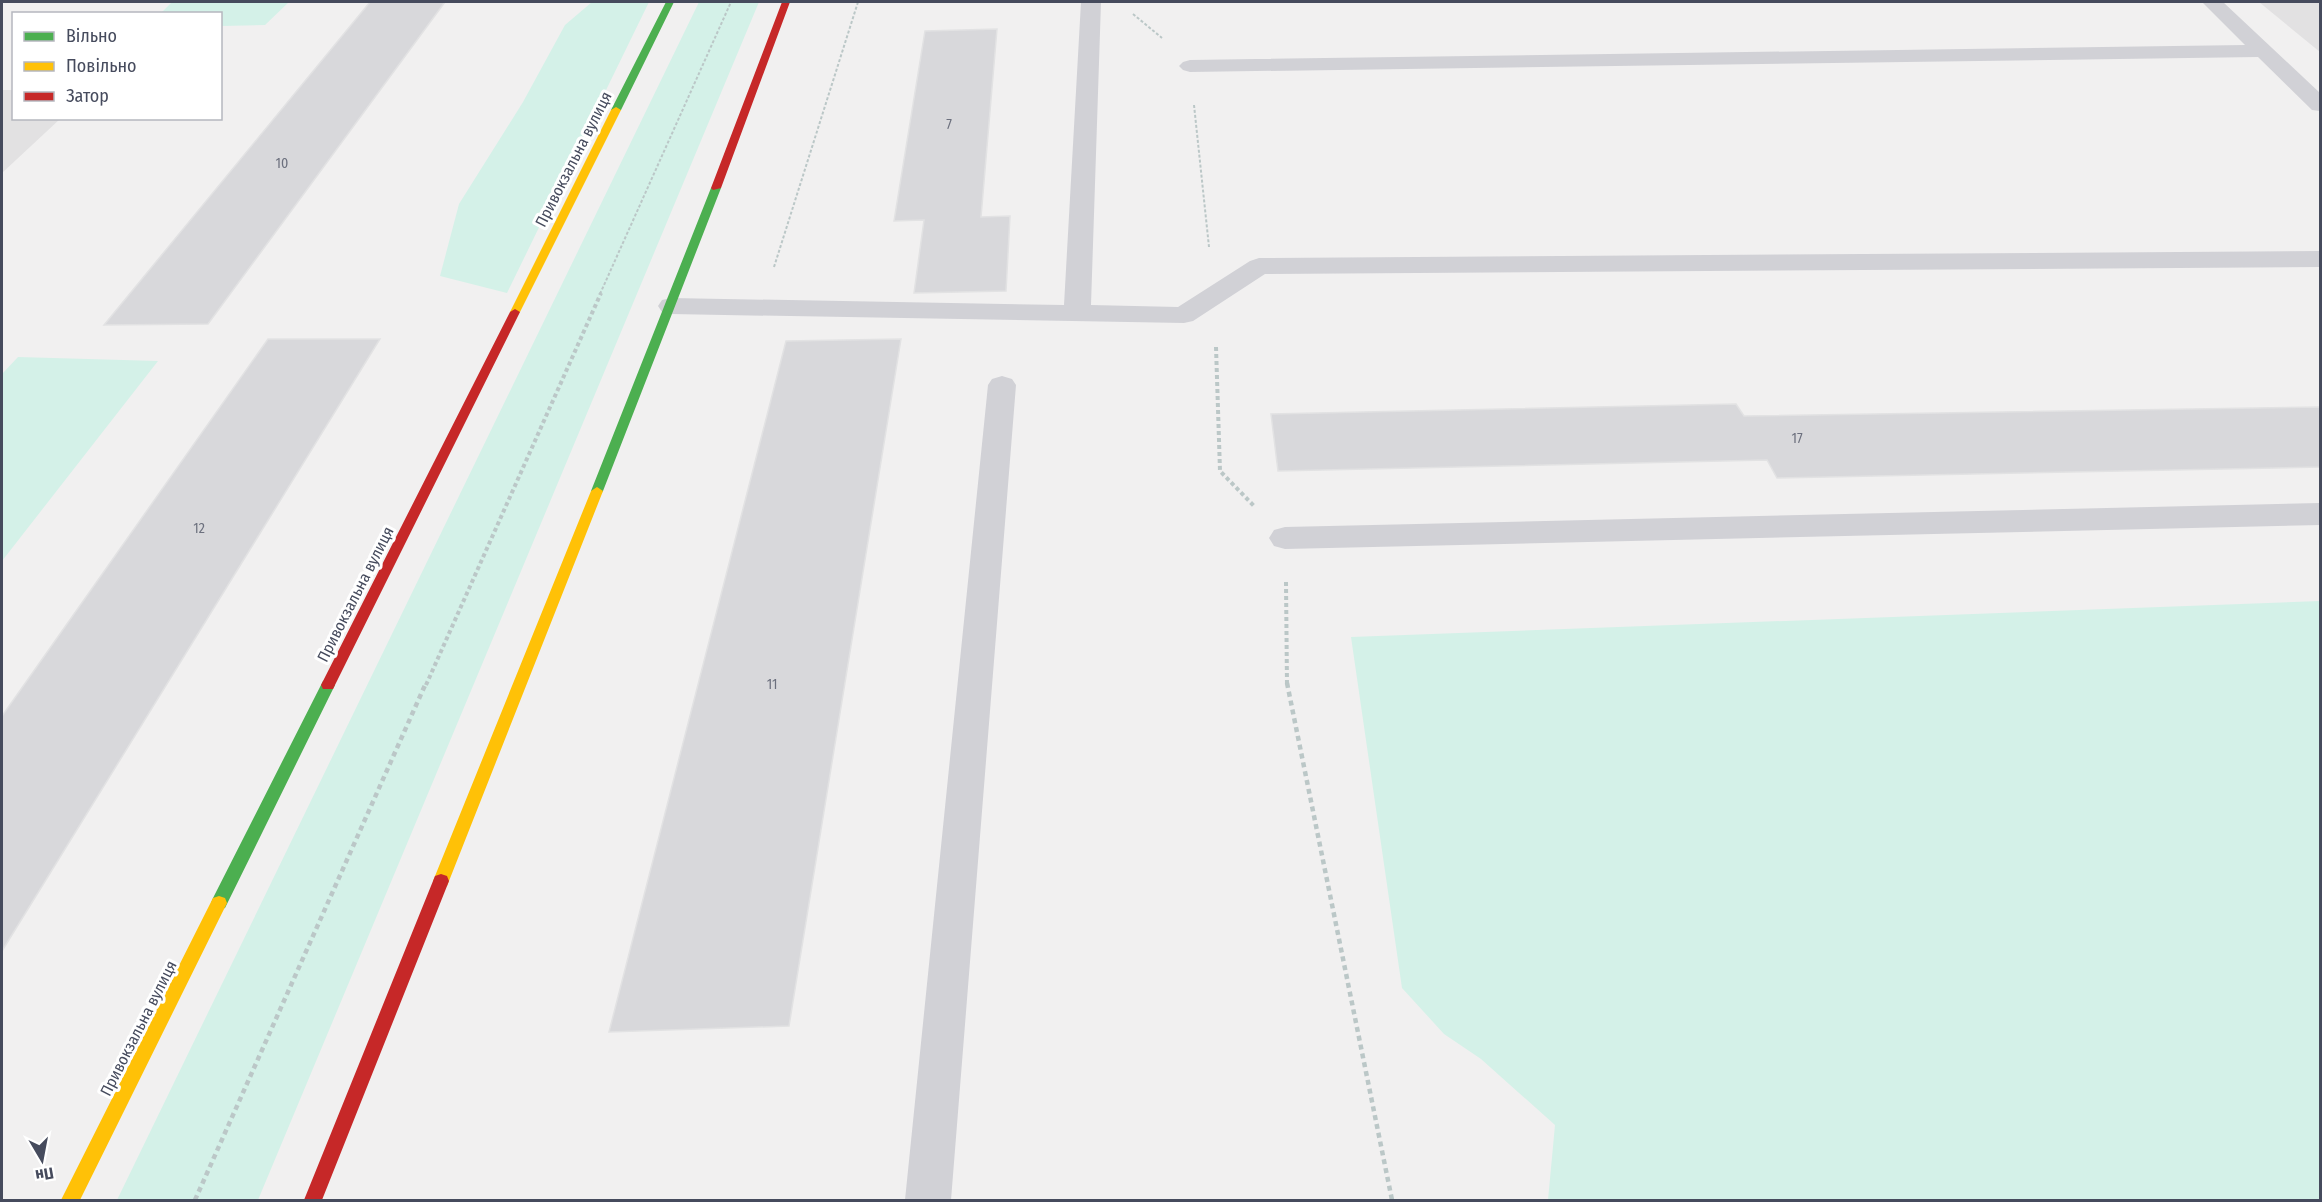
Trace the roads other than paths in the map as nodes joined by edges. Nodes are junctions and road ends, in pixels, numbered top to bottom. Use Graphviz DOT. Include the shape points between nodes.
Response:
graph roads {
  1 [pos="670,2"];
  2 [pos="786,2"];
  3 [pos="1091,2"];
  4 [pos="2212,2"];
  5 [pos="2262,51"];
  6 [pos="1190,66"];
  7 [pos="2320,105"];
  8 [pos="2320,259"];
  9 [pos="671,306"];
  10 [pos="1077,313"];
  11 [pos="1002,385"];
  12 [pos="2320,514"];
  13 [pos="1285,538"];
  14 [pos="70,1200"];
  15 [pos="313,1200"];
  16 [pos="928,1200"];
  1 -- 14 [label="street, Привокзальна вулиця"];
  2 -- 9 [label="street"];
  3 -- 10 [label="lane"];
  4 -- 5 [label="lane"];
  5 -- 6 [label="lane"];
  5 -- 7 [label="lane"];
  8 -- 10 [label="lane" via="1259,266 1184,315"];
  9 -- 10 [label="lane"];
  9 -- 15 [label="street"];
  11 -- 16 [label="lane"];
  12 -- 13 [label="lane"];
}
